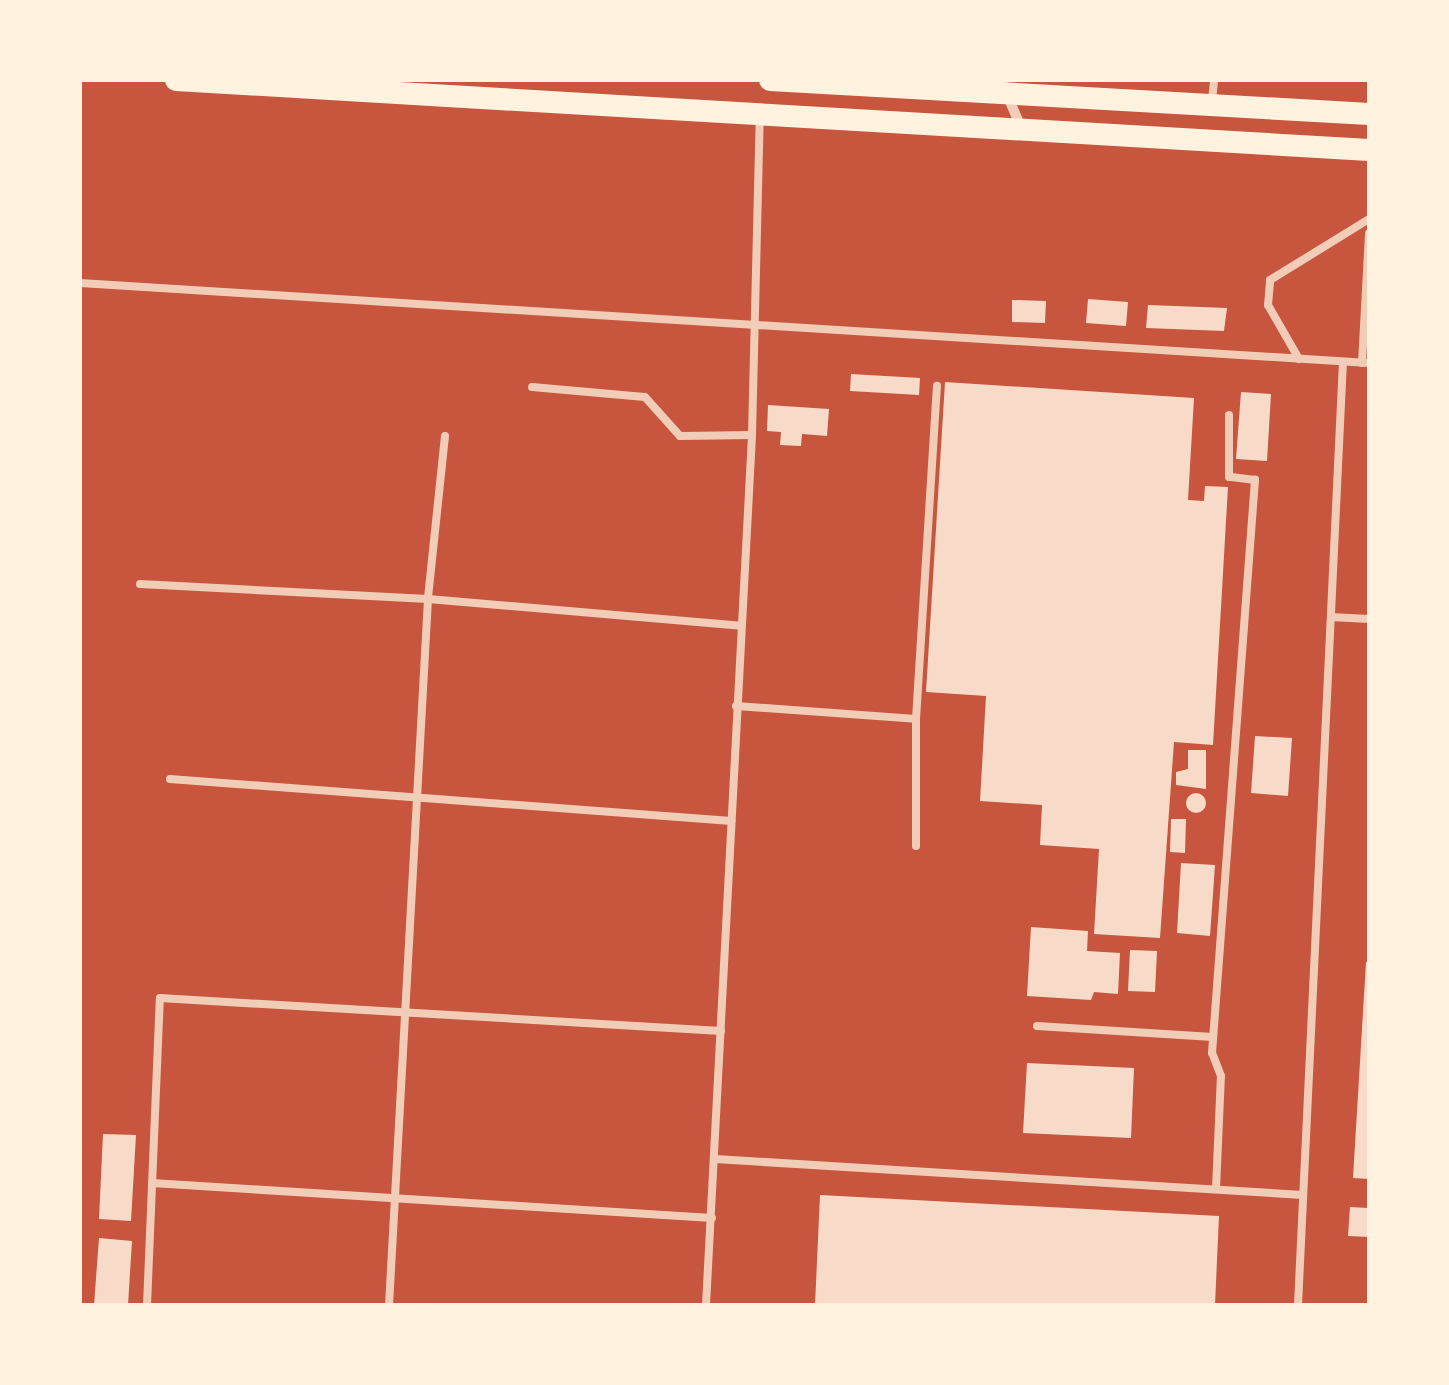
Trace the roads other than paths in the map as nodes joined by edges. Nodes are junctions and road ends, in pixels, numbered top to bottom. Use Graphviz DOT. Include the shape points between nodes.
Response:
graph roads {
  1 [pos="176,80"];
  2 [pos="770,80"];
  3 [pos="1214,80"];
  4 [pos="1003,86"];
  5 [pos="1066,88"];
  6 [pos="1212,104"];
  7 [pos="1369,114"];
  8 [pos="760,115"];
  9 [pos="1022,130"];
  10 [pos="1369,150"];
  11 [pos="1369,219"];
  12 [pos="1369,233"];
  13 [pos="80,283"];
  14 [pos="755,325"];
  15 [pos="1299,359"];
  16 [pos="1343,362"];
  17 [pos="1366,363"];
  18 [pos="937,386"];
  19 [pos="532,387"];
  20 [pos="1229,415"];
  21 [pos="752,435"];
  22 [pos="445,436"];
  23 [pos="140,584"];
  24 [pos="428,599"];
  25 [pos="1331,618"];
  26 [pos="1369,619"];
  27 [pos="741,626"];
  28 [pos="736,706"];
  29 [pos="916,719"];
  30 [pos="170,779"];
  31 [pos="420,800"];
  32 [pos="731,821"];
  33 [pos="916,846"];
  34 [pos="406,1014"];
  35 [pos="1038,1026"];
  36 [pos="721,1031"];
  37 [pos="1213,1037"];
  38 [pos="715,1159"];
  39 [pos="152,1183"];
  40 [pos="1216,1189"];
  41 [pos="1303,1195"];
  42 [pos="399,1203"];
  43 [pos="712,1218"];
  44 [pos="148,1305"];
  45 [pos="389,1305"];
  46 [pos="706,1305"];
  47 [pos="1298,1305"];
  1 -- 8 [label="main road"];
  2 -- 4 [label="main road"];
  3 -- 6 [label="lane"];
  4 -- 5 [label="main road"];
  4 -- 9 [label="street"];
  5 -- 6 [label="main road"];
  6 -- 7 [label="main road"];
  8 -- 9 [label="main road"];
  8 -- 14 [label="lane"];
  9 -- 10 [label="main road"];
  11 -- 15 [label="lane" via="1270,280 1268,305"];
  12 -- 17 [label="lane"];
  13 -- 14 [label="lane"];
  14 -- 15 [label="lane"];
  14 -- 21 [label="lane"];
  15 -- 16 [label="lane"];
  16 -- 17 [label="lane"];
  16 -- 25 [label="lane"];
  18 -- 29 [label="lane"];
  19 -- 21 [label="lane" via="645,397 680,436"];
  20 -- 37 [label="lane" via="1229,477 1255,480"];
  21 -- 27 [label="lane"];
  22 -- 24 [label="lane"];
  23 -- 24 [label="lane"];
  24 -- 27 [label="lane"];
  24 -- 31 [label="lane"];
  25 -- 26 [label="lane"];
  25 -- 41 [label="lane"];
  27 -- 28 [label="lane"];
  28 -- 29 [label="lane"];
  28 -- 32 [label="lane"];
  29 -- 33 [label="lane"];
  30 -- 31 [label="lane"];
  31 -- 32 [label="lane"];
  31 -- 34 [label="lane"];
  32 -- 36 [label="lane"];
  34 -- 36 [label="lane"];
  34 -- 39 [label="lane" via="160,998"];
  34 -- 42 [label="lane"];
  35 -- 37 [label="lane"];
  36 -- 38 [label="lane"];
  37 -- 40 [label="lane" via="1221,1076"];
  38 -- 40 [label="lane"];
  38 -- 43 [label="lane"];
  39 -- 42 [label="lane"];
  39 -- 44 [label="lane"];
  40 -- 41 [label="lane"];
  41 -- 47 [label="lane"];
  42 -- 43 [label="lane"];
  42 -- 45 [label="lane"];
  43 -- 46 [label="lane"];
}
